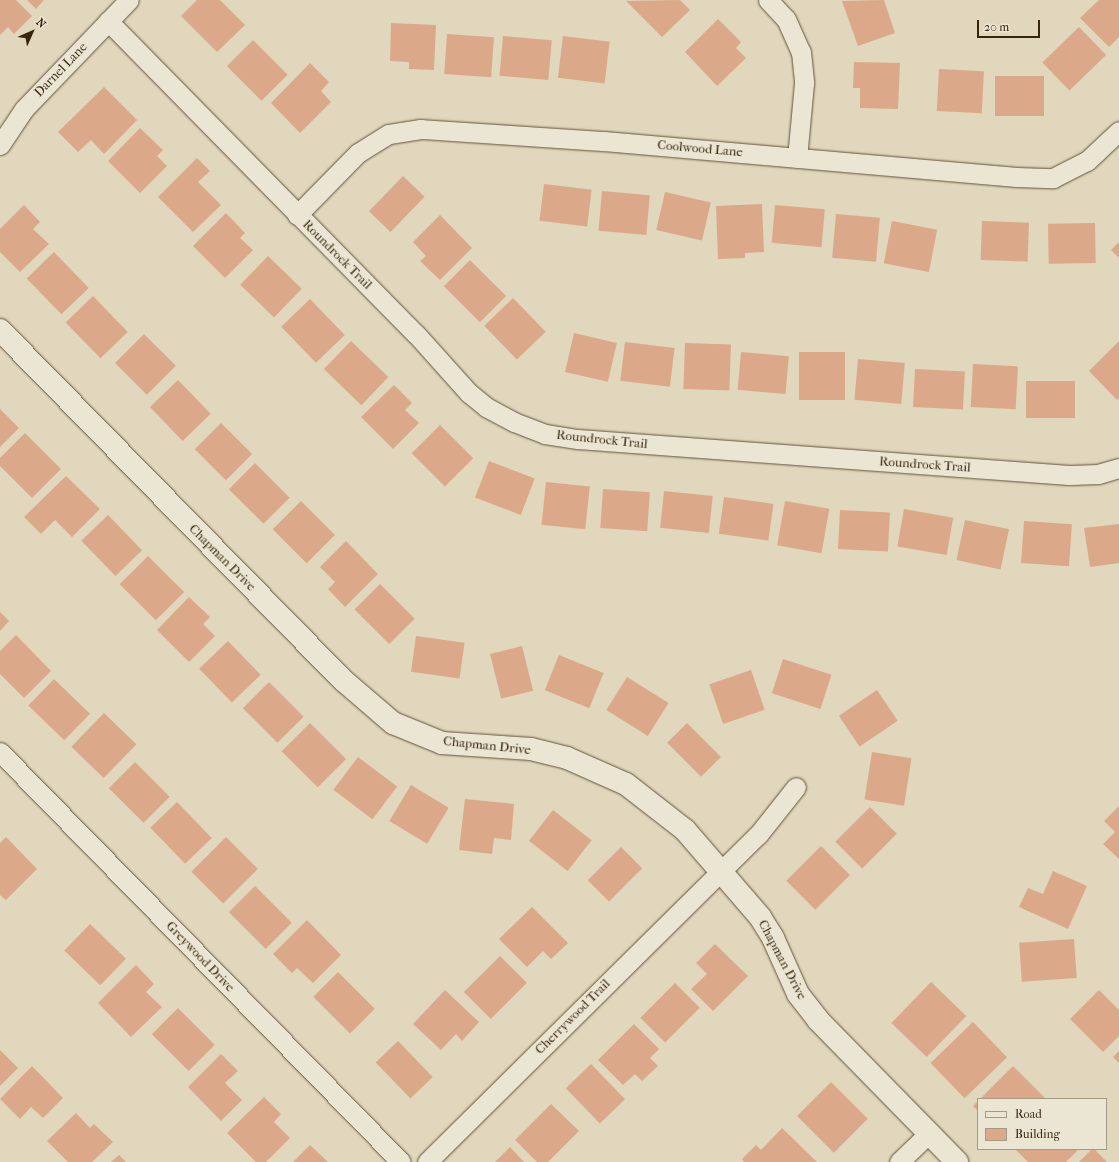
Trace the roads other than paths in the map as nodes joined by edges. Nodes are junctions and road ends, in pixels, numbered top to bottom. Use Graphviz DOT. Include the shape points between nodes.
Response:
graph roads {
  1 [pos="129,0"];
  2 [pos="768,0"];
  3 [pos="108,21"];
  4 [pos="1119,132"];
  5 [pos="0,145"];
  6 [pos="797,158"];
  7 [pos="297,215"];
  8 [pos="0,330"];
  9 [pos="1119,468"];
  10 [pos="0,752"];
  11 [pos="796,787"];
  12 [pos="719,871"];
  13 [pos="929,1133"];
  14 [pos="401,1162"];
  15 [pos="427,1162"];
  16 [pos="899,1162"];
  17 [pos="958,1162"];
  1 -- 3 [label="street, Darnel Lane"];
  2 -- 6 [label="street" via="786,19 802,52 804,83"];
  3 -- 5 [label="street, Darnel Lane" via="24,110"];
  3 -- 7 [label="street, Roundrock Trail"];
  4 -- 6 [label="street, Coolwood Lane" via="1087,162 1053,178"];
  6 -- 7 [label="street, Coolwood Lane" via="421,129 389,134 358,153"];
  7 -- 9 [label="street, Roundrock Trail" via="416,334 469,393 486,407 545,434 578,439 1069,475 1098,474"];
  8 -- 12 [label="street, Chapman Drive" via="344,681 393,723 442,743 530,749 567,758 626,784 685,830"];
  10 -- 14 [label="street, Greywood Drive"];
  11 -- 12 [label="street, Cherrywood Trail" via="776,816"];
  12 -- 13 [label="street, Chapman Drive" via="760,917 773,938 798,994 818,1020"];
  12 -- 15 [label="street, Cherrywood Trail"];
  13 -- 16 [label="street"];
  13 -- 17 [label="street, Chapman Drive"];
}
